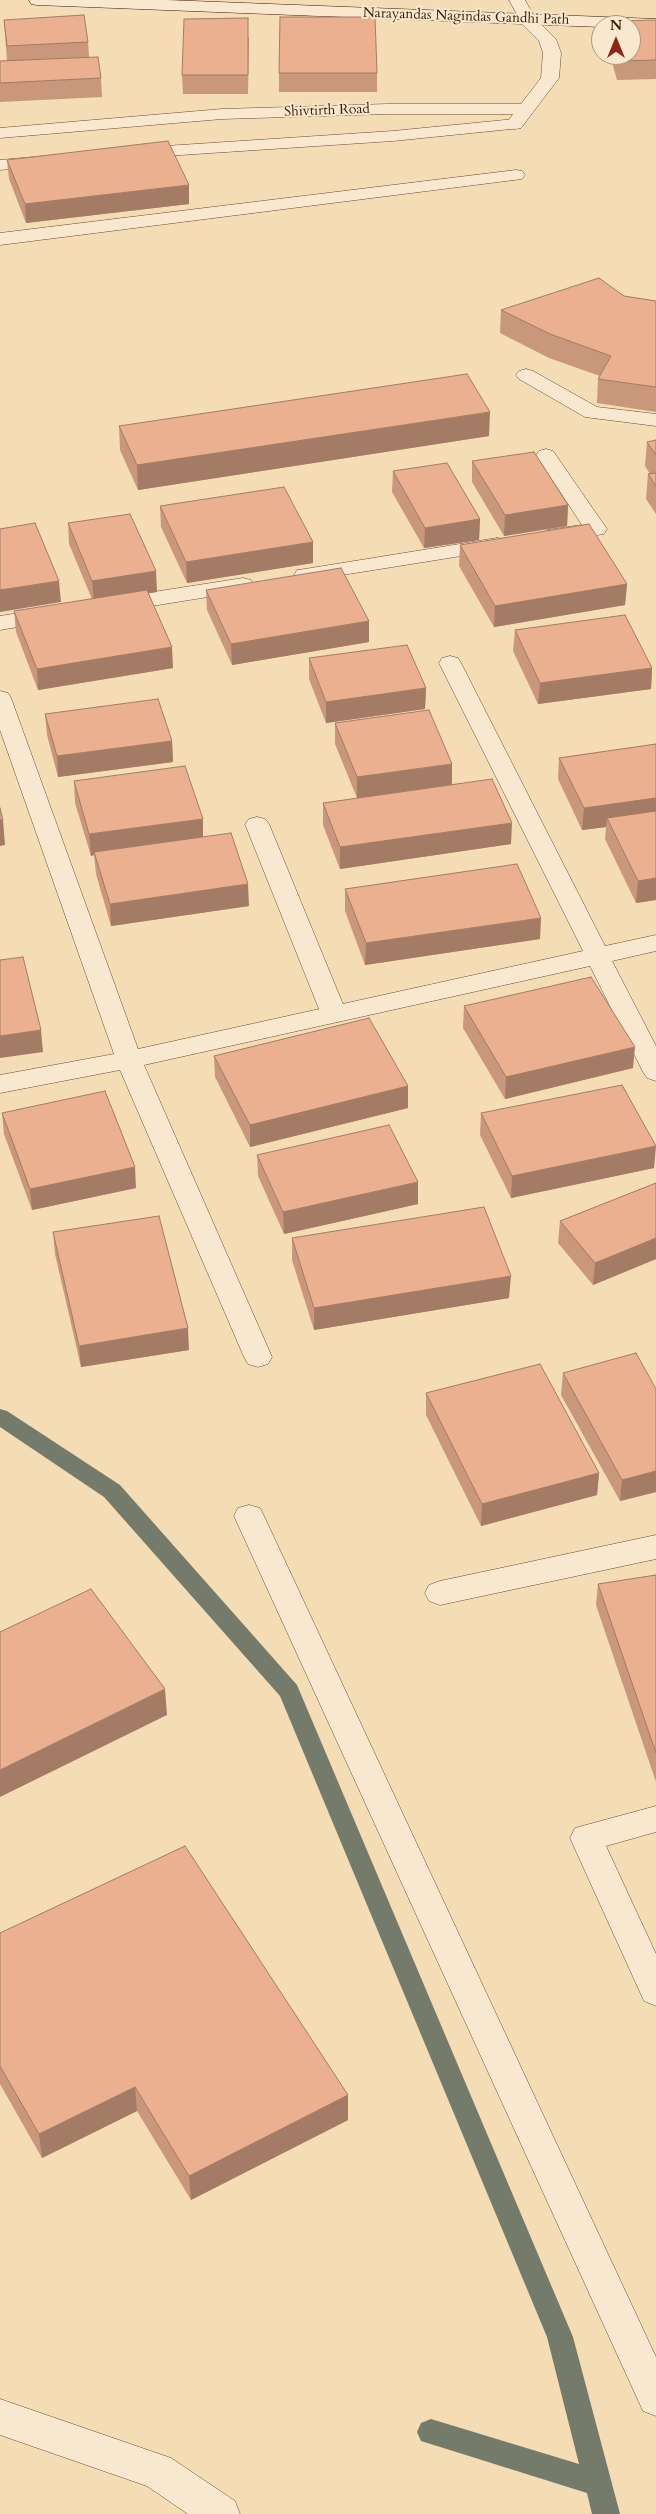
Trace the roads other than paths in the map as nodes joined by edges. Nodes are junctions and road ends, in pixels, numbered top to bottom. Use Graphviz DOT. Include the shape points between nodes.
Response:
graph roads {
  1 [pos="37,0"];
  2 [pos="517,0"];
  3 [pos="528,20"];
  4 [pos="656,24"];
  5 [pos="525,109"];
  6 [pos="0,133"];
  7 [pos="116,154"];
  8 [pos="58,159"];
  9 [pos="0,165"];
  10 [pos="516,175"];
  11 [pos="0,239"];
  12 [pos="526,375"];
  13 [pos="656,420"];
  14 [pos="546,455"];
  15 [pos="98,608"];
  16 [pos="68,612"];
  17 [pos="0,623"];
  18 [pos="450,663"];
  19 [pos="0,698"];
  20 [pos="257,824"];
  21 [pos="656,943"];
  22 [pos="597,956"];
  23 [pos="334,1014"];
  24 [pos="129,1060"];
  25 [pos="656,1072"];
  26 [pos="0,1084"];
  27 [pos="258,1357"];
  28 [pos="249,1516"];
  29 [pos="656,1547"];
  30 [pos="440,1593"];
  31 [pos="656,1819"];
  32 [pos="656,1991"];
  33 [pos="656,2398"];
  34 [pos="0,2418"];
  35 [pos="221,2514"];
  1 -- 3 [label="street, Narayandas Nagindas Gandhi Path"];
  2 -- 3 [label="street"];
  3 -- 4 [label="street, Narayandas Nagindas Gandhi Path"];
  3 -- 5 [label="street" via="547,39 552,53 550,78"];
  5 -- 6 [label="street, Shivtirth Road" via="222,114"];
  5 -- 7 [label="street" via="515,124 393,136"];
  8 -- 9 [label="street"];
  10 -- 11 [label="street"];
  12 -- 13 [label="street" via="592,413"];
  14 -- 15 [label="street" via="596,529"];
  16 -- 17 [label="street"];
  18 -- 22 [label="street"];
  19 -- 24 [label="street"];
  20 -- 23 [label="street"];
  21 -- 22 [label="street"];
  22 -- 23 [label="street"];
  22 -- 25 [label="street"];
  23 -- 24 [label="street"];
  24 -- 26 [label="street"];
  24 -- 27 [label="street"];
  28 -- 33 [label="street"];
  29 -- 30 [label="street"];
  31 -- 32 [label="street" via="586,1838"];
  34 -- 35 [label="street" via="158,2471"];
}
